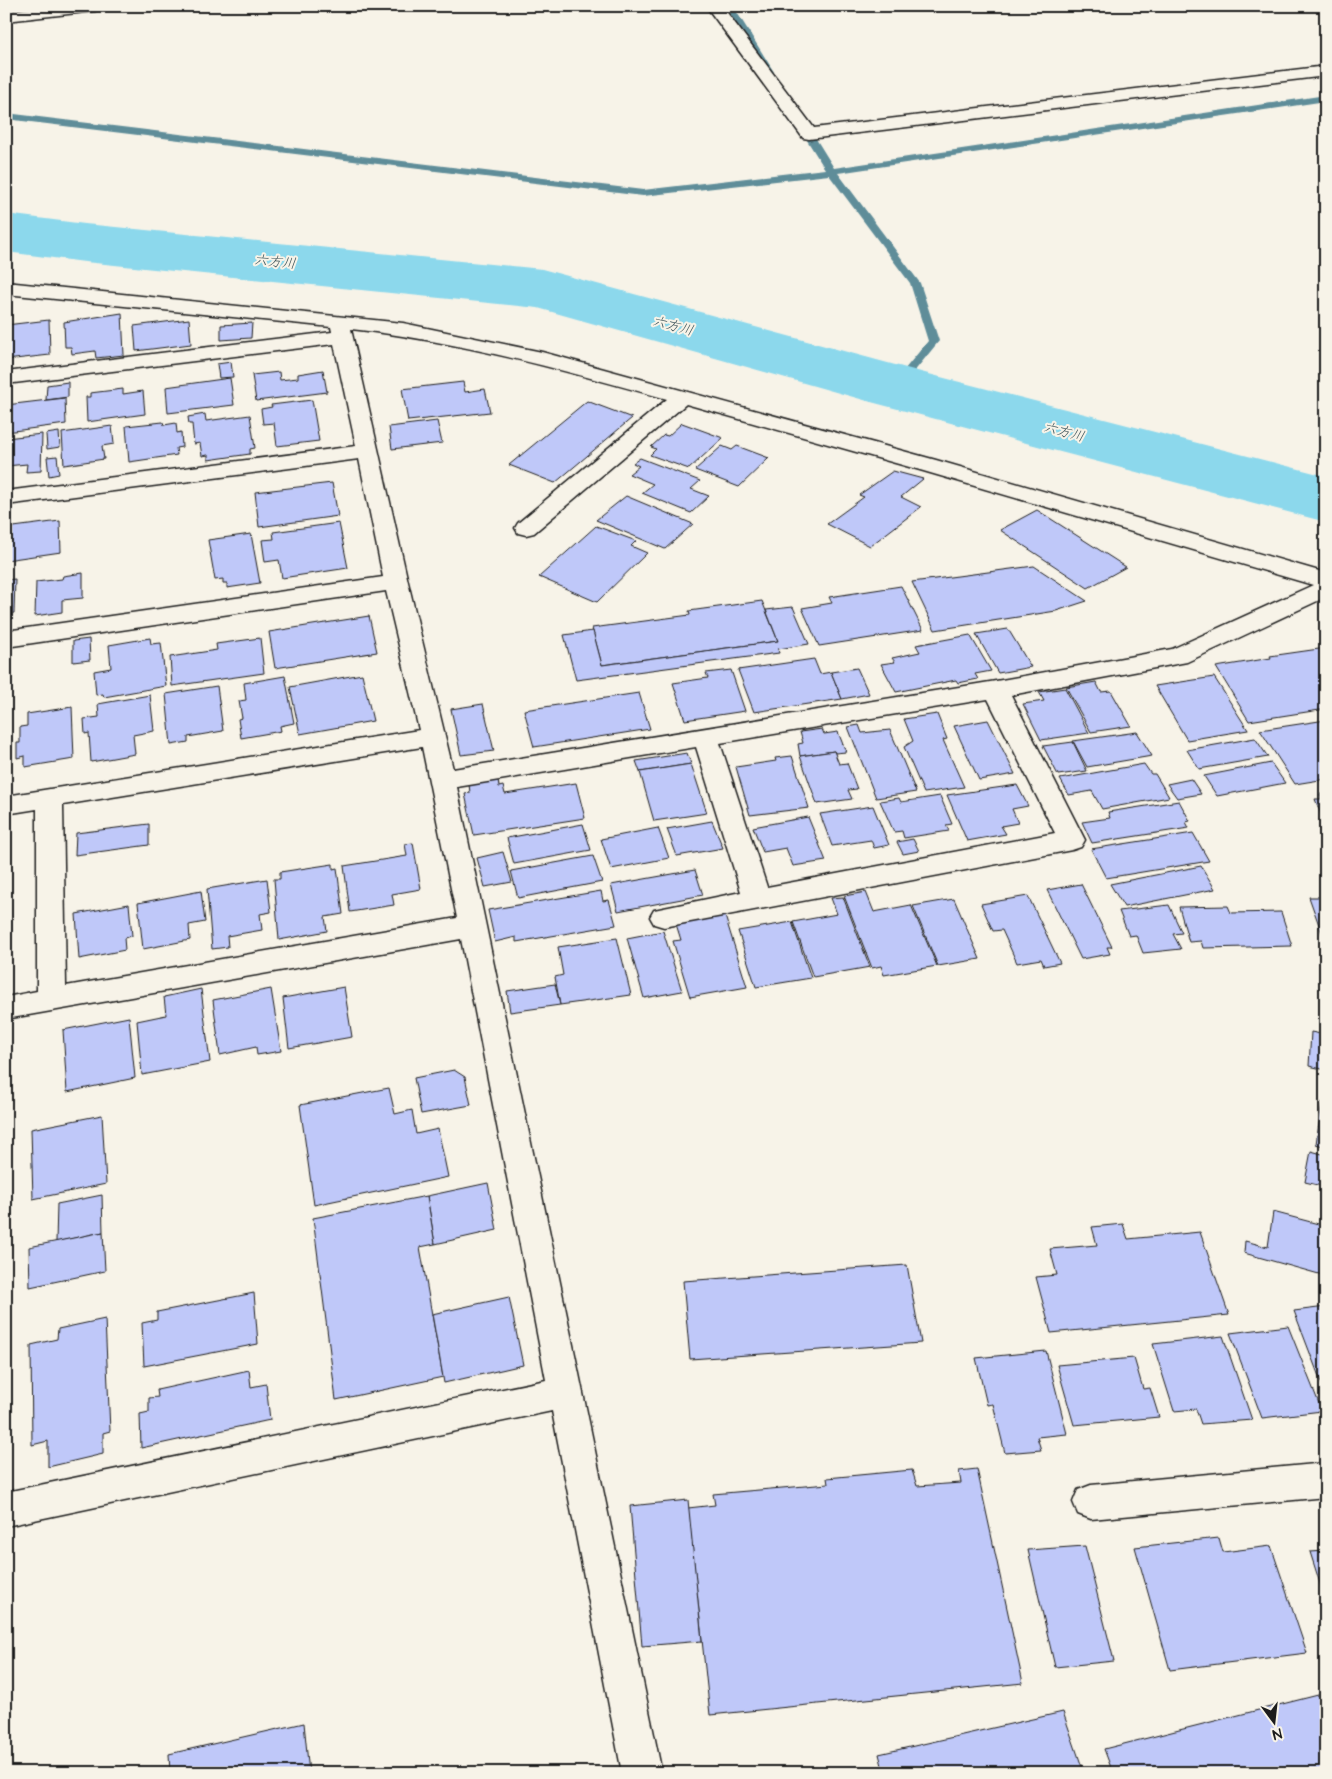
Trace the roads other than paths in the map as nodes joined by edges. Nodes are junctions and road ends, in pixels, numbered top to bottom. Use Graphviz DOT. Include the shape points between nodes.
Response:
graph roads {
  1 [pos="95,6"];
  2 [pos="714,6"];
  3 [pos="6,16"];
  4 [pos="1326,70"];
  5 [pos="6,288"];
  6 [pos="341,330"];
  7 [pos="6,378"];
  8 [pos="682,397"];
  9 [pos="369,451"];
  10 [pos="6,498"];
  11 [pos="526,528"];
  12 [pos="1326,581"];
  13 [pos="396,582"];
  14 [pos="1326,588"];
  15 [pos="6,639"];
  16 [pos="996,689"];
  17 [pos="705,736"];
  18 [pos="432,737"];
  19 [pos="442,780"];
  20 [pos="50,798"];
  21 [pos="6,805"];
  22 [pos="757,900"];
  23 [pos="664,917"];
  24 [pos="472,926"];
  25 [pos="52,999"];
  26 [pos="6,1008"];
  27 [pos="565,1392"];
  28 [pos="1326,1480"];
  29 [pos="1091,1502"];
  30 [pos="6,1509"];
  31 [pos="642,1773"];
  1 -- 3 [label="street"];
  2 -- 4 [label="street" via="808,134"];
  5 -- 6 [label="street" via="289,316"];
  6 -- 7 [label="street"];
  6 -- 8 [label="street" via="403,329 542,358"];
  6 -- 9 [label="street"];
  8 -- 11 [label="street"];
  8 -- 12 [label="street"];
  9 -- 10 [label="street"];
  9 -- 13 [label="street"];
  13 -- 15 [label="street"];
  13 -- 18 [label="street"];
  14 -- 16 [label="street" via="1178,656"];
  16 -- 17 [label="street"];
  16 -- 22 [label="street" via="1072,840"];
  17 -- 19 [label="street"];
  17 -- 22 [label="street"];
  18 -- 19 [label="street"];
  18 -- 20 [label="street"];
  19 -- 24 [label="street"];
  20 -- 21 [label="street"];
  20 -- 25 [label="street"];
  22 -- 23 [label="street"];
  24 -- 25 [label="street"];
  24 -- 27 [label="street"];
  25 -- 26 [label="street"];
  27 -- 30 [label="street"];
  27 -- 31 [label="street"];
  28 -- 29 [label="street"];
}
